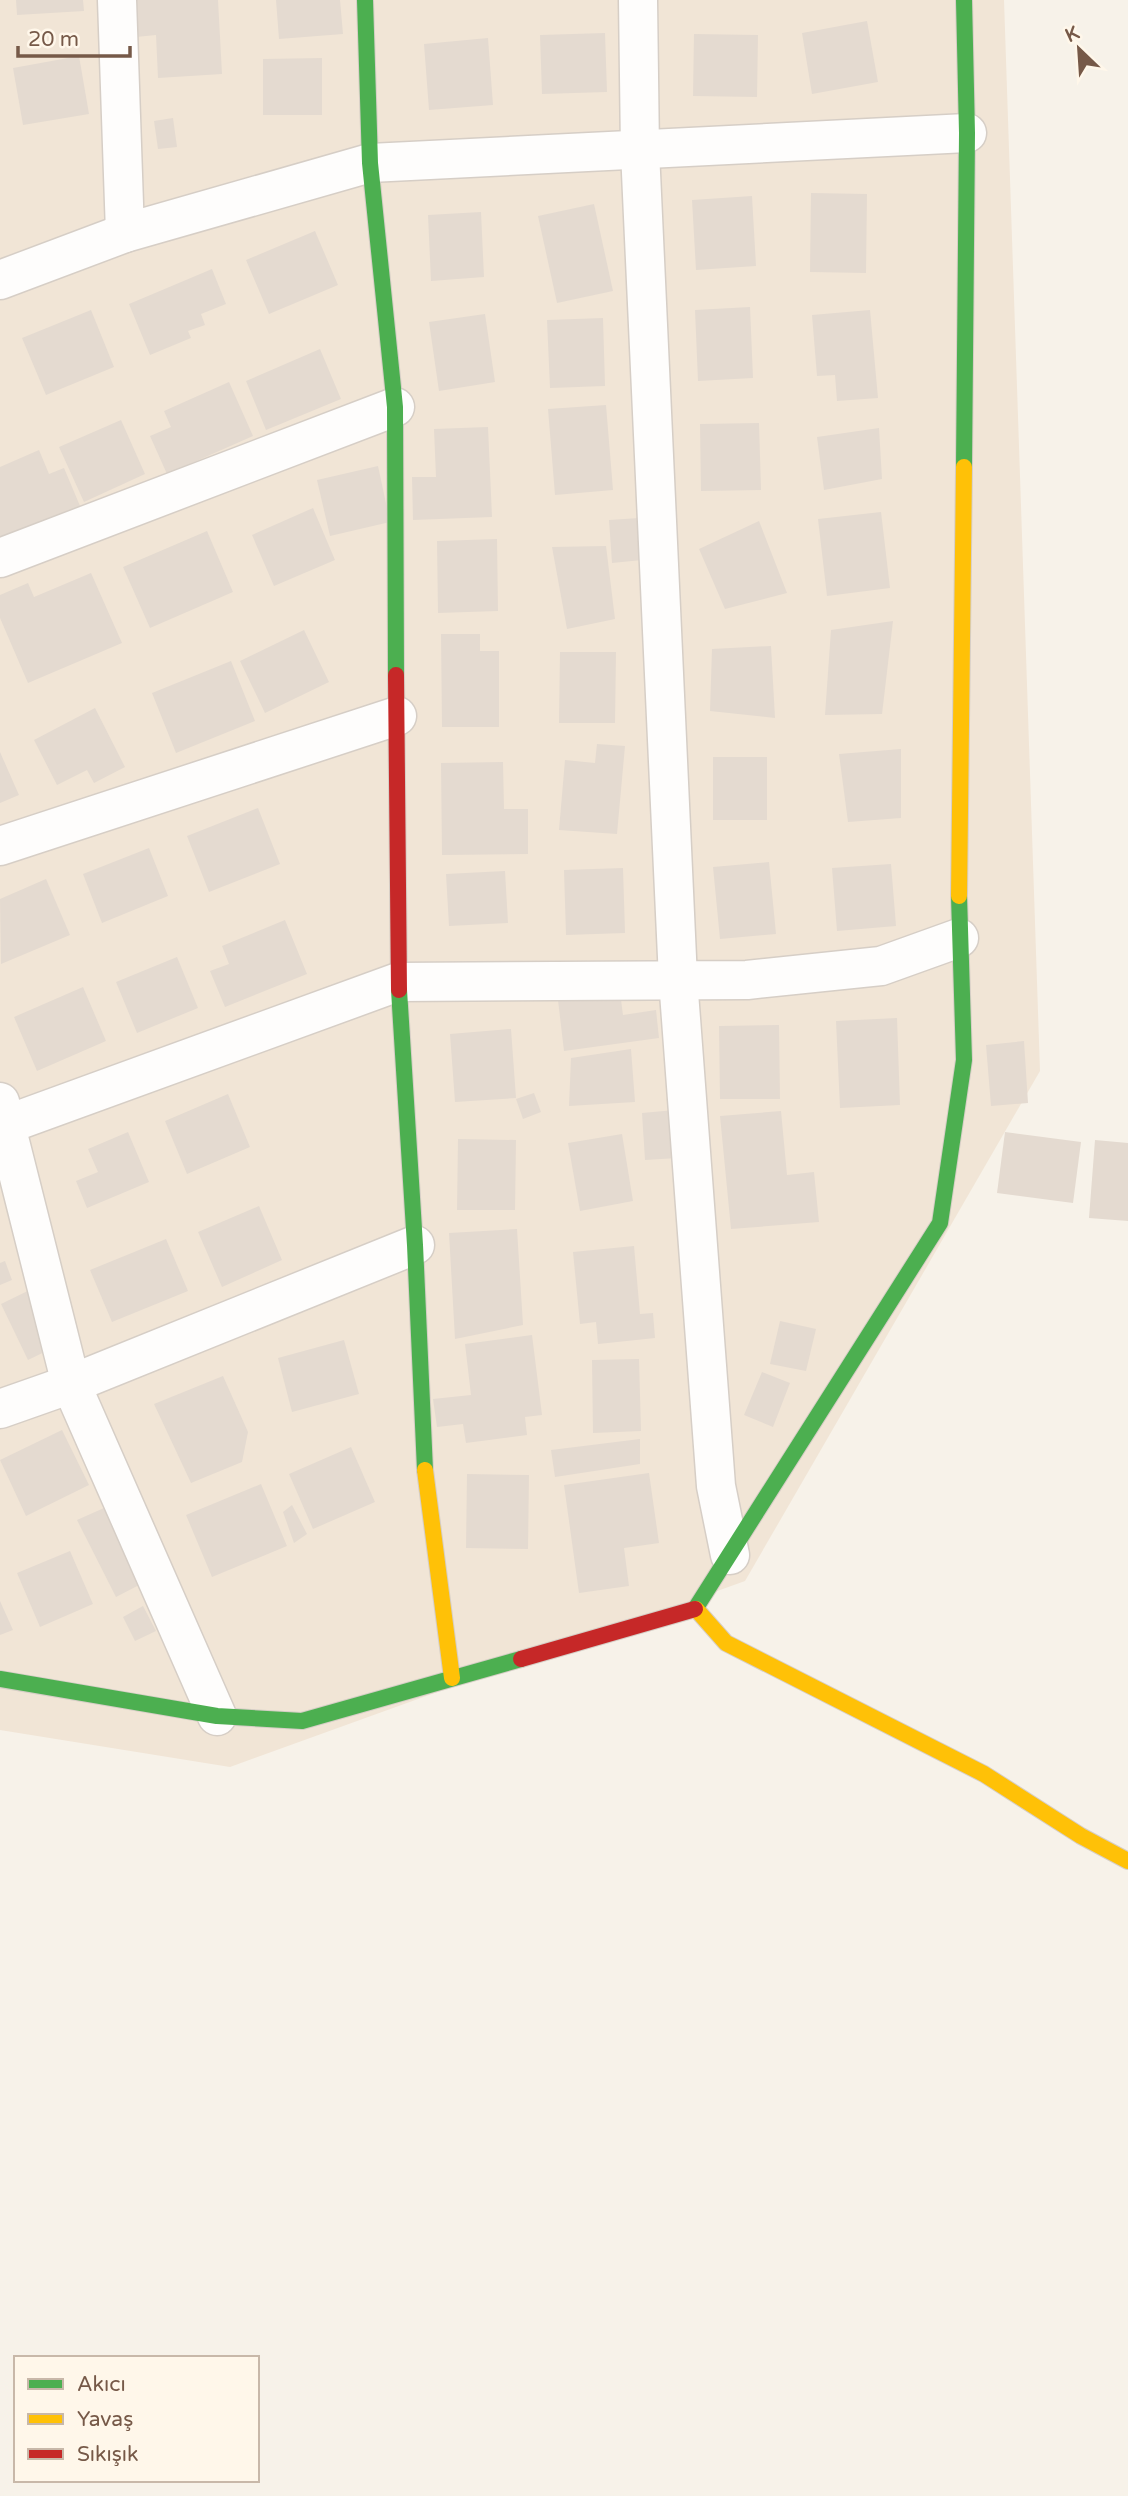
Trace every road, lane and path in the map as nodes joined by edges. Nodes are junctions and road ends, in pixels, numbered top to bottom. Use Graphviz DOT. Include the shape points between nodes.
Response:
graph roads {
  1 [pos="117,0"];
  2 [pos="365,0"];
  3 [pos="638,0"];
  4 [pos="964,0"];
  5 [pos="967,133"];
  6 [pos="640,150"];
  7 [pos="370,163"];
  8 [pos="125,233"];
  9 [pos="0,280"];
  10 [pos="395,407"];
  11 [pos="0,558"];
  12 [pos="397,716"];
  13 [pos="0,846"];
  14 [pos="959,938"];
  15 [pos="678,979"];
  16 [pos="398,982"];
  17 [pos="2,1118"];
  18 [pos="415,1245"];
  19 [pos="71,1384"];
  20 [pos="0,1409"];
  21 [pos="730,1555"];
  22 [pos="696,1609"];
  23 [pos="452,1678"];
  24 [pos="0,1679"];
  25 [pos="217,1716"];
  26 [pos="1128,1861"];
  1 -- 8 [label="street"];
  2 -- 7 [label="street"];
  3 -- 6 [label="street"];
  4 -- 5 [label="street"];
  5 -- 6 [label="street"];
  5 -- 14 [label="street"];
  6 -- 7 [label="street"];
  6 -- 15 [label="street"];
  7 -- 8 [label="street"];
  7 -- 10 [label="street"];
  8 -- 9 [label="street"];
  10 -- 11 [label="street"];
  10 -- 12 [label="street"];
  12 -- 13 [label="street"];
  12 -- 16 [label="street"];
  14 -- 15 [label="street" via="881,966 747,979"];
  14 -- 21 [label="street" via="964,1060 940,1223"];
  15 -- 16 [label="street"];
  15 -- 21 [label="street" via="716,1486"];
  16 -- 17 [label="street"];
  16 -- 18 [label="street"];
  17 -- 19 [label="street"];
  18 -- 19 [label="street"];
  18 -- 23 [label="street" via="424,1455"];
  19 -- 20 [label="street"];
  19 -- 25 [label="street"];
  21 -- 22 [label="street"];
  22 -- 23 [label="street"];
  22 -- 26 [label="street" via="726,1643 984,1774"];
  23 -- 25 [label="street" via="302,1721"];
  24 -- 25 [label="street"];
}
